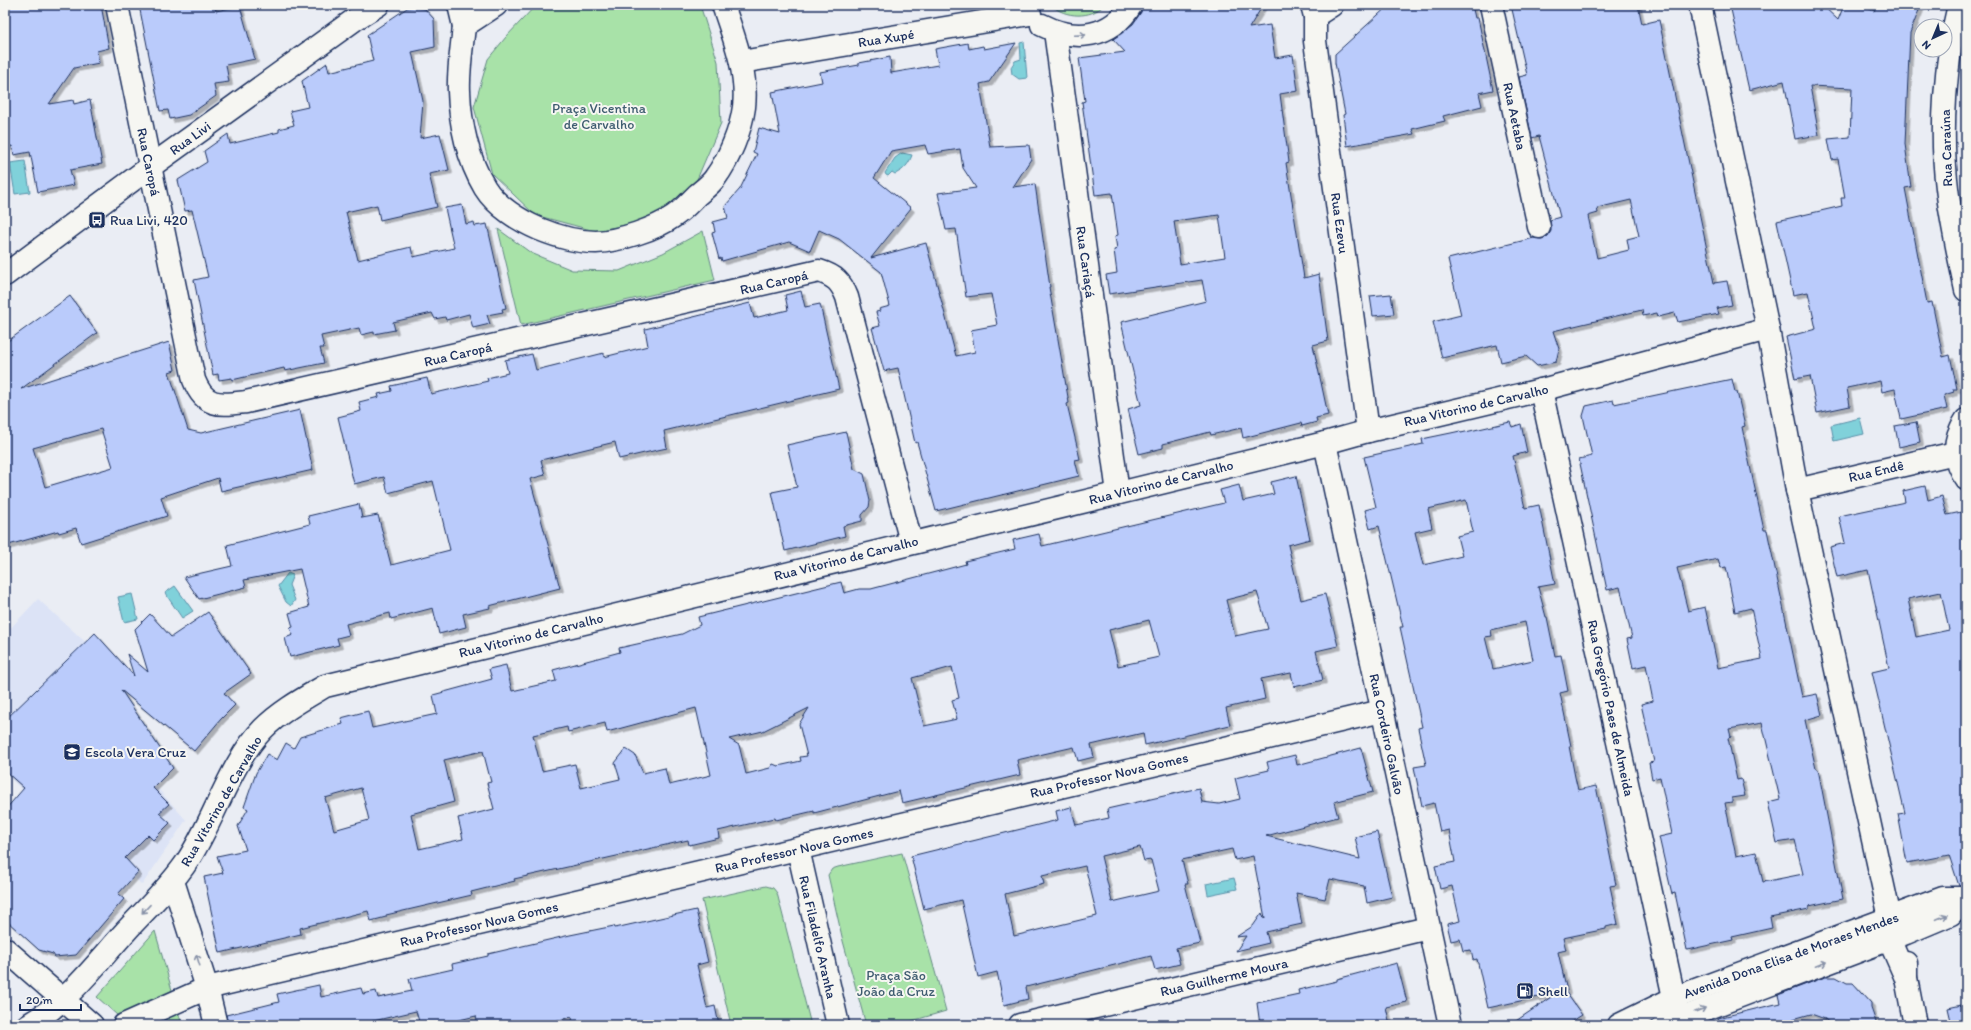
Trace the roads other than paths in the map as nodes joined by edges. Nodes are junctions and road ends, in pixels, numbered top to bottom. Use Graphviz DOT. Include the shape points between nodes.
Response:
graph roads {
  1 [pos="117,5"];
  2 [pos="378,5"];
  3 [pos="459,5"];
  4 [pos="496,5"];
  5 [pos="723,5"];
  6 [pos="1131,5"];
  7 [pos="1490,5"];
  8 [pos="1700,5"];
  9 [pos="1959,5"];
  10 [pos="1320,9"];
  11 [pos="1027,10"];
  12 [pos="464,26"];
  13 [pos="1055,31"];
  14 [pos="741,62"];
  15 [pos="150,166"];
  16 [pos="1539,227"];
  17 [pos="5,275"];
  18 [pos="1966,290"];
  19 [pos="1768,330"];
  20 [pos="1541,390"];
  21 [pos="1966,420"];
  22 [pos="1368,431"];
  23 [pos="1325,443"];
  24 [pos="1955,453"];
  25 [pos="1966,479"];
  26 [pos="1797,490"];
  27 [pos="1118,492"];
  28 [pos="911,542"];
  29 [pos="1382,711"];
  30 [pos="798,849"];
  31 [pos="173,880"];
  32 [pos="1966,898"];
  33 [pos="1428,928"];
  34 [pos="1895,930"];
  35 [pos="5,949"];
  36 [pos="207,988"];
  37 [pos="63,999"];
  38 [pos="1674,1016"];
  39 [pos="28,1025"];
  40 [pos="92,1025"];
  41 [pos="124,1025"];
  42 [pos="216,1025"];
  43 [pos="838,1025"];
  44 [pos="1020,1025"];
  45 [pos="1450,1025"];
  46 [pos="1619,1025"];
  47 [pos="1915,1025"];
  1 -- 15 [label="street, Rua Caropá"];
  2 -- 15 [label="street, Rua Livi"];
  3 -- 12 [label="street"];
  4 -- 12 [label="street"];
  5 -- 14 [label="street"];
  13 -- 6 [label="street, one-way" via="1078,36 1101,31 1120,19"];
  7 -- 16 [label="street, Rua Aetaba"];
  8 -- 19 [label="street"];
  9 -- 18 [label="street, Rua Caraúna" via="1948,66 1945,141 1947,186"];
  10 -- 22 [label="street, Rua Ezevu" via="1315,41"];
  11 -- 13 [label="street" via="1042,24"];
  11 -- 14 [label="street, Rua Xupé"];
  12 -- 14 [label="street" via="459,91 465,139 486,190 526,224 571,239 596,242 625,237 652,227 674,216 715,179 738,133 744,107"];
  13 -- 27 [label="street, Rua Cariaçá"];
  15 -- 17 [label="street, Rua Livi"];
  15 -- 28 [label="street, Rua Caropá" via="194,380 202,396 211,403 223,405 246,402 819,271 836,278 847,297"];
  19 -- 20 [label="street, Rua Vitorino de Carvalho"];
  19 -- 26 [label="street"];
  20 -- 22 [label="street, Rua Vitorino de Carvalho"];
  20 -- 38 [label="street, Rua Gregório Paes de Almeida"];
  21 -- 24 [label="street" via="1956,440"];
  22 -- 23 [label="street, Rua Vitorino de Carvalho"];
  23 -- 27 [label="street, Rua Vitorino de Carvalho"];
  23 -- 29 [label="street, Rua Cordeiro Galvão"];
  24 -- 25 [label="street" via="1958,466"];
  24 -- 26 [label="street, Rua Endê"];
  26 -- 34 [label="street"];
  27 -- 28 [label="street, Rua Vitorino de Carvalho"];
  28 -- 31 [label="street, Rua Vitorino de Carvalho" via="325,686 288,707 262,730 243,757 194,850"];
  29 -- 30 [label="street, Rua Professor Nova Gomes"];
  29 -- 33 [label="street, Rua Cordeiro Galvão"];
  30 -- 36 [label="street, Rua Professor Nova Gomes"];
  30 -- 43 [label="street, Rua Filadelfo Aranha"];
  36 -- 31 [label="street, one-way"];
  31 -- 37 [label="street, Rua Vitorino de Carvalho, one-way"];
  32 -- 34 [label="street, Avenida Dona Elisa de Moraes Mendes" via="1943,898"];
  33 -- 44 [label="street, Rua Guilherme Moura"];
  33 -- 45 [label="street, Rua Cordeiro Galvão"];
  34 -- 38 [label="street, Avenida Dona Elisa de Moraes Mendes"];
  34 -- 47 [label="street"];
  35 -- 37 [label="street"];
  36 -- 41 [label="street, Rua Professor Nova Gomes"];
  36 -- 42 [label="street"];
  37 -- 39 [label="street, Rua Vitorino de Carvalho"];
  37 -- 40 [label="street"];
  38 -- 46 [label="street, Avenida Dona Elisa de Moraes Mendes"];
}
